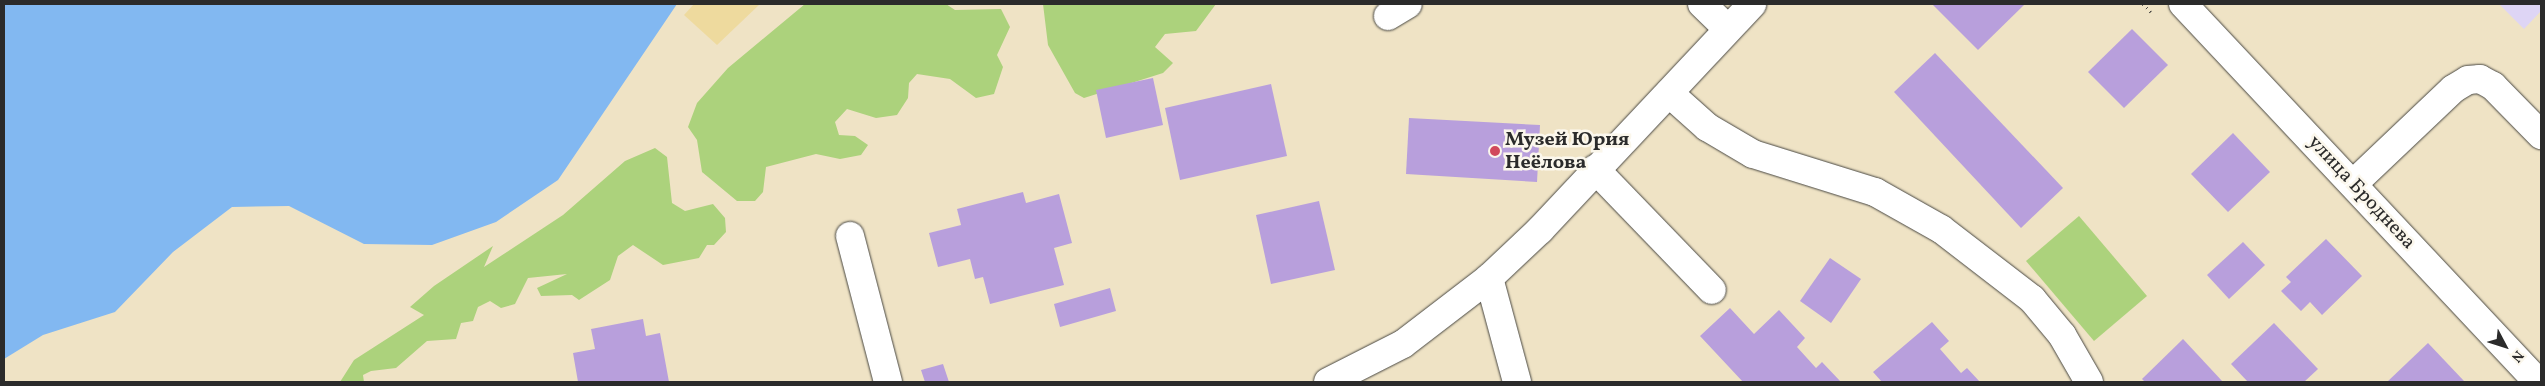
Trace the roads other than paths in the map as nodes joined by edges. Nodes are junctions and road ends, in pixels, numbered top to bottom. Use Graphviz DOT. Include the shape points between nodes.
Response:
graph roads {
  1 [pos="1702,4"];
  2 [pos="1752,4"];
  3 [pos="2183,4"];
  4 [pos="1727,28"];
  5 [pos="1669,93"];
  6 [pos="2541,135"];
  7 [pos="1595,170"];
  8 [pos="2353,184"];
  9 [pos="850,236"];
  10 [pos="1489,278"];
  11 [pos="1712,290"];
  12 [pos="888,382"];
  13 [pos="1328,382"];
  14 [pos="1517,382"];
  15 [pos="2090,382"];
  16 [pos="2540,382"];
  1 -- 4 [label="street"];
  2 -- 4 [label="street"];
  3 -- 8 [label="street, улица Броднева"];
  4 -- 5 [label="street"];
  5 -- 7 [label="street"];
  5 -- 15 [label="street" via="1707,127 1753,154 1875,192 1941,229 2032,299 2062,335"];
  6 -- 8 [label="street" via="2493,86 2480,79 2468,80 2453,88"];
  7 -- 10 [label="street"];
  7 -- 11 [label="street"];
  8 -- 16 [label="street, улица Броднева"];
  9 -- 12 [label="street"];
  10 -- 13 [label="street" via="1403,344"];
  10 -- 14 [label="street"];
}
